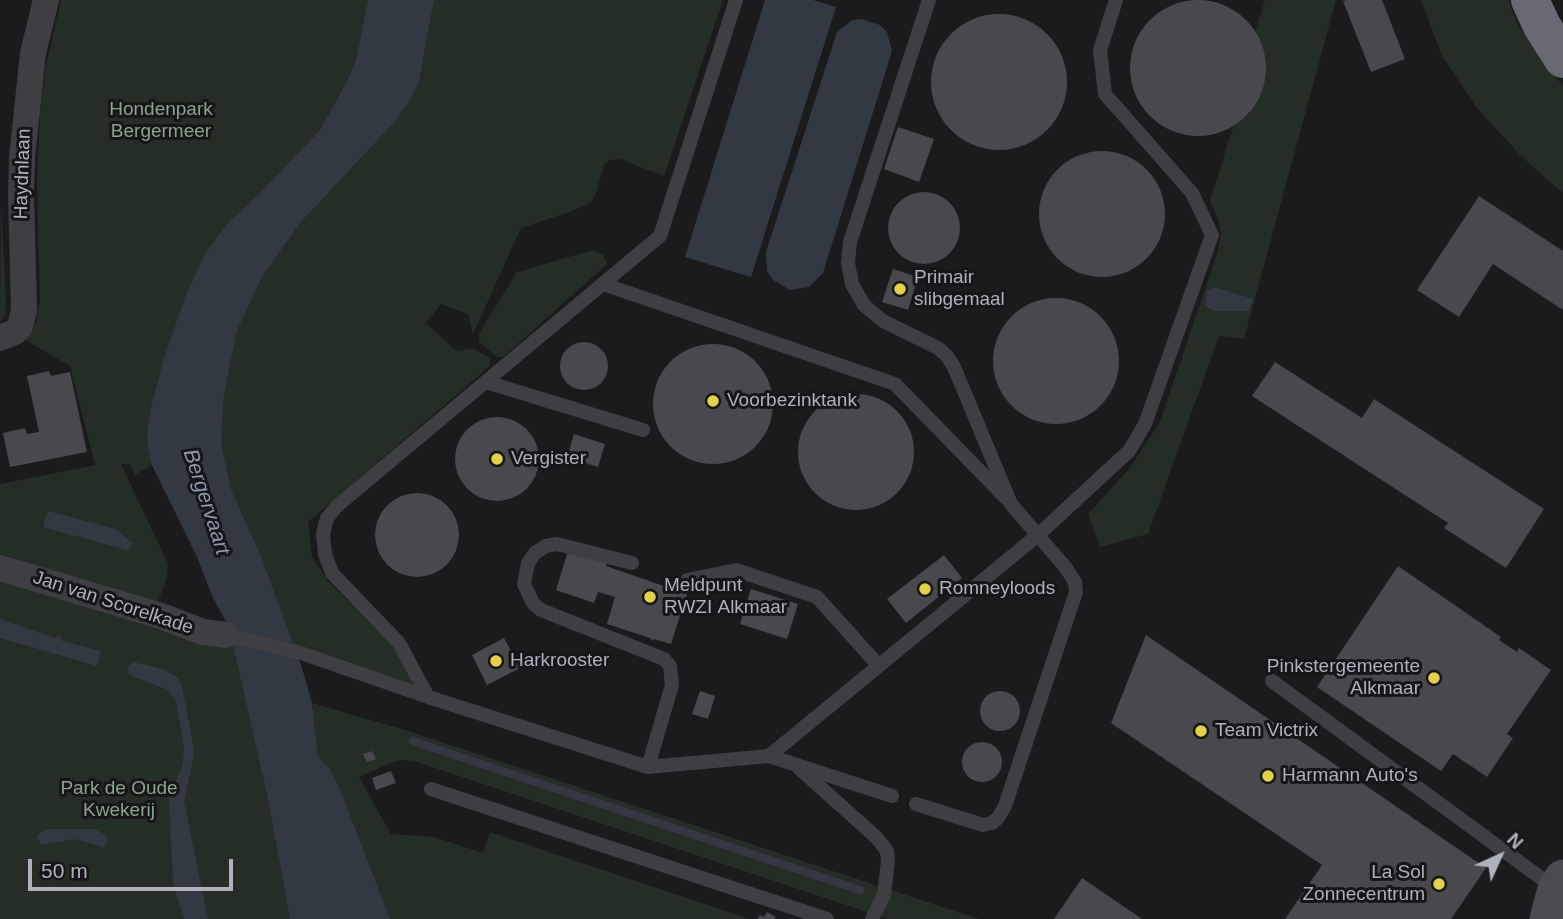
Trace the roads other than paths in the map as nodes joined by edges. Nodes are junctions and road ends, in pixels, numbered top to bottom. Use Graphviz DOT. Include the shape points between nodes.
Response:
graph roads {
  1 [pos="46,0"];
  2 [pos="736,0"];
  3 [pos="929,0"];
  4 [pos="1116,0"];
  5 [pos="1530,0"];
  6 [pos="1563,59"];
  7 [pos="603,284"];
  8 [pos="0,338"];
  9 [pos="486,382"];
  10 [pos="643,430"];
  11 [pos="1011,504"];
  12 [pos="1038,535"];
  13 [pos="632,563"];
  14 [pos="0,568"];
  15 [pos="687,580"];
  16 [pos="226,635"];
  17 [pos="879,666"];
  18 [pos="1272,681"];
  19 [pos="428,697"];
  20 [pos="769,756"];
  21 [pos="793,764"];
  22 [pos="648,767"];
  23 [pos="431,789"];
  24 [pos="892,796"];
  25 [pos="916,804"];
  26 [pos="1558,902"];
  27 [pos="827,919"];
  28 [pos="872,919"];
  1 -- 8 [label="street, Haydnlaan" via="33,52 22,158 24,310 15,332"];
  2 -- 7 [label="lane" via="660,236"];
  3 -- 11 [label="lane" via="850,242 848,263 852,284 864,305 883,321 947,356"];
  4 -- 12 [label="lane" via="1100,50 1105,94 1192,193 1212,235 1145,424 1129,451"];
  5 -- 6 [label="highway"];
  7 -- 9 [label="lane"];
  7 -- 11 [label="lane" via="895,384"];
  9 -- 10 [label="lane"];
  9 -- 19 [label="lane" via="337,506 327,518 323,534 332,573 399,643"];
  11 -- 12 [label="lane"];
  12 -- 17 [label="lane"];
  12 -- 25 [label="lane" via="1066,568 1076,592 1004,806 998,818 983,825"];
  13 -- 22 [label="lane" via="557,544 535,553 524,584 541,610 664,659 670,666 672,685"];
  14 -- 16 [label="street, Jan van Scorelkade" via="203,632"];
  15 -- 17 [label="lane" via="736,570 817,597"];
  16 -- 19 [label="lane" via="301,653"];
  17 -- 20 [label="lane"];
  18 -- 26 [label="lane"];
  19 -- 22 [label="lane"];
  20 -- 21 [label="lane"];
  20 -- 22 [label="lane"];
  21 -- 24 [label="lane"];
  21 -- 28 [label="lane" via="884,845 888,861 884,895"];
  23 -- 27 [label="lane"];
}
